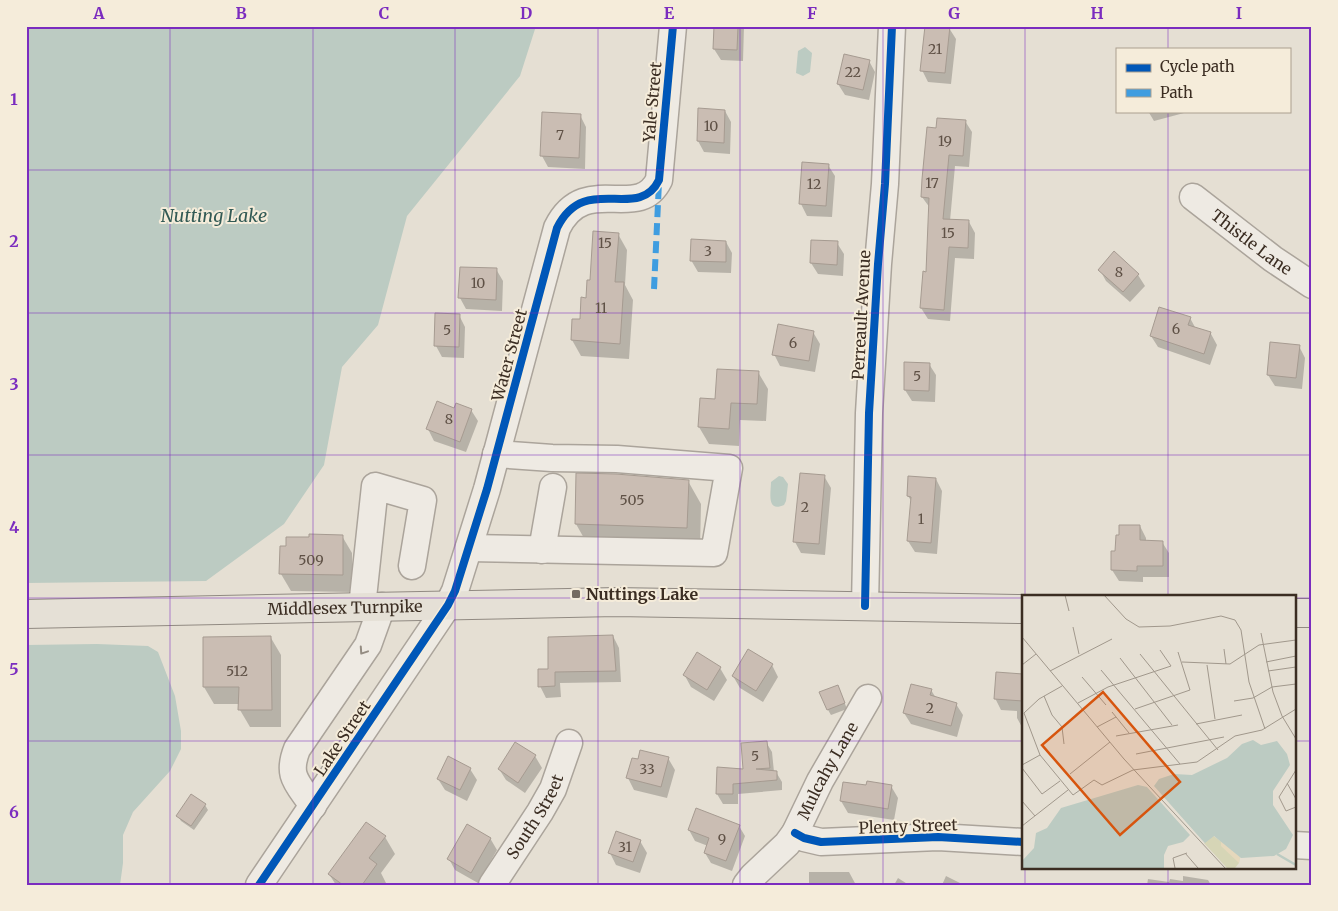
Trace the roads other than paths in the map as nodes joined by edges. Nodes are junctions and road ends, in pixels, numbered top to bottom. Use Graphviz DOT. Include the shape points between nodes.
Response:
graph roads {
  1 [pos="673,26"];
  2 [pos="892,26"];
  3 [pos="659,180"];
  4 [pos="1193,197"];
  5 [pos="1312,285"];
  6 [pos="496,454"];
  7 [pos="553,487"];
  8 [pos="469,548"];
  9 [pos="542,550"];
  10 [pos="412,566"];
  11 [pos="448,605"];
  12 [pos="865,606"];
  13 [pos="372,607"];
  14 [pos="1022,609"];
  15 [pos="1296,613"];
  16 [pos="1312,613"];
  17 [pos="26,614"];
  18 [pos="868,698"];
  19 [pos="569,743"];
  20 [pos="312,806"];
  21 [pos="795,833"];
  22 [pos="1022,842"];
  23 [pos="1296,845"];
  24 [pos="1312,846"];
  25 [pos="258,885"];
  26 [pos="492,885"];
  27 [pos="746,885"];
  1 -- 3 [label="street, Yale Street"];
  2 -- 12 [label="street, Perreault Avenue" via="869,413"];
  3 -- 6 [label="street, Water Street" via="654,189 638,198 596,198 581,202 562,218"];
  4 -- 5 [label="street, Thistle Lane"];
  6 -- 8 [label="street, Water Street"];
  6 -- 9 [label="street" via="729,468 714,553"];
  7 -- 9 [label="street"];
  8 -- 9 [label="street"];
  8 -- 11 [label="street, Water Street"];
  10 -- 13 [label="street" via="423,500 375,486"];
  11 -- 12 [label="main road, Middlesex Turnpike" via="616,602"];
  11 -- 13 [label="main road, Middlesex Turnpike"];
  11 -- 20 [label="street, Lake Street"];
  12 -- 14 [label="main road, Middlesex Turnpike"];
  13 -- 17 [label="main road, Middlesex Turnpike"];
  13 -- 20 [label="street, one-way" via="368,645 297,748 293,760 292,774"];
  15 -- 16 [label="main road"];
  18 -- 21 [label="street, Mulcahy Lane" via="820,781"];
  19 -- 26 [label="street, South Street" via="553,789"];
  20 -- 25 [label="street, Lake Street"];
  21 -- 22 [label="street, Plenty Street" via="821,842 938,837"];
  21 -- 27 [label="street, Mulcahy Lane"];
  23 -- 24 [label="street"];
}
